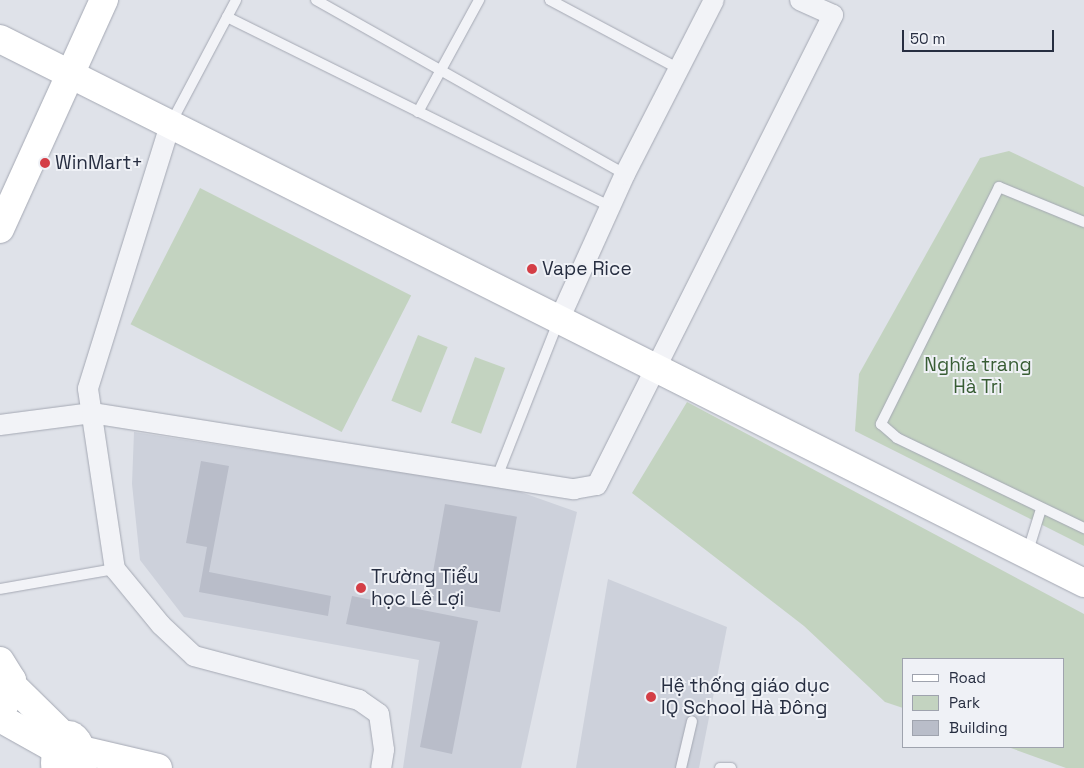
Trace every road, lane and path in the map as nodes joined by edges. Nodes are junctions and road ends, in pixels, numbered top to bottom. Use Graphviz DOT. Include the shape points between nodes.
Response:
graph roads {
  1 [pos="104,0"];
  2 [pos="236,0"];
  3 [pos="316,0"];
  4 [pos="479,0"];
  5 [pos="550,0"];
  6 [pos="714,0"];
  7 [pos="800,0"];
  8 [pos="227,18"];
  9 [pos="0,38"];
  10 [pos="678,69"];
  11 [pos="440,70"];
  12 [pos="68,73"];
  13 [pos="418,112"];
  14 [pos="170,125"];
  15 [pos="625,174"];
  16 [pos="610,206"];
  17 [pos="1084,222"];
  18 [pos="0,229"];
  19 [pos="559,320"];
  20 [pos="656,369"];
  21 [pos="92,413"];
  22 [pos="0,425"];
  23 [pos="497,477"];
  24 [pos="1041,509"];
  25 [pos="1084,528"];
  26 [pos="1028,551"];
  27 [pos="115,569"];
  28 [pos="1084,583"];
  29 [pos="0,589"];
  30 [pos="0,661"];
  31 [pos="6,697"];
  32 [pos="0,718"];
  33 [pos="692,721"];
  34 [pos="70,753"];
  35 [pos="158,768"];
  36 [pos="381,768"];
  37 [pos="681,768"];
  38 [pos="720,768"];
  39 [pos="731,768"];
  1 -- 12 [label="street"];
  2 -- 8 [label="lane"];
  3 -- 11 [label="lane"];
  4 -- 11 [label="lane"];
  5 -- 10 [label="lane"];
  6 -- 10 [label="street"];
  7 -- 20 [label="street" via="832,15"];
  8 -- 13 [label="lane"];
  8 -- 14 [label="lane"];
  9 -- 12 [label="street"];
  10 -- 15 [label="street"];
  11 -- 13 [label="lane"];
  11 -- 15 [label="lane"];
  12 -- 14 [label="street"];
  12 -- 18 [label="street"];
  13 -- 16 [label="lane"];
  14 -- 19 [label="street"];
  14 -- 21 [label="street" via="88,389"];
  15 -- 16 [label="street"];
  16 -- 19 [label="street"];
  17 -- 24 [label="lane" via="999,187 880,424 897,438"];
  19 -- 20 [label="street"];
  19 -- 23 [label="lane"];
  20 -- 23 [label="street" via="597,485 574,489"];
  20 -- 26 [label="street"];
  21 -- 22 [label="street"];
  21 -- 23 [label="street" via="336,456"];
  21 -- 27 [label="street"];
  24 -- 25 [label="lane"];
  24 -- 26 [label="lane"];
  26 -- 28 [label="street"];
  27 -- 29 [label="lane"];
  27 -- 36 [label="street" via="161,625 194,656 359,700 379,714 384,750"];
  30 -- 31 [label="street"];
  31 -- 34 [label="street"];
  32 -- 34 [label="street"];
  33 -- 37 [label="lane"];
  34 -- 35 [label="street"];
  38 -- 39 [label="lane"];
}
